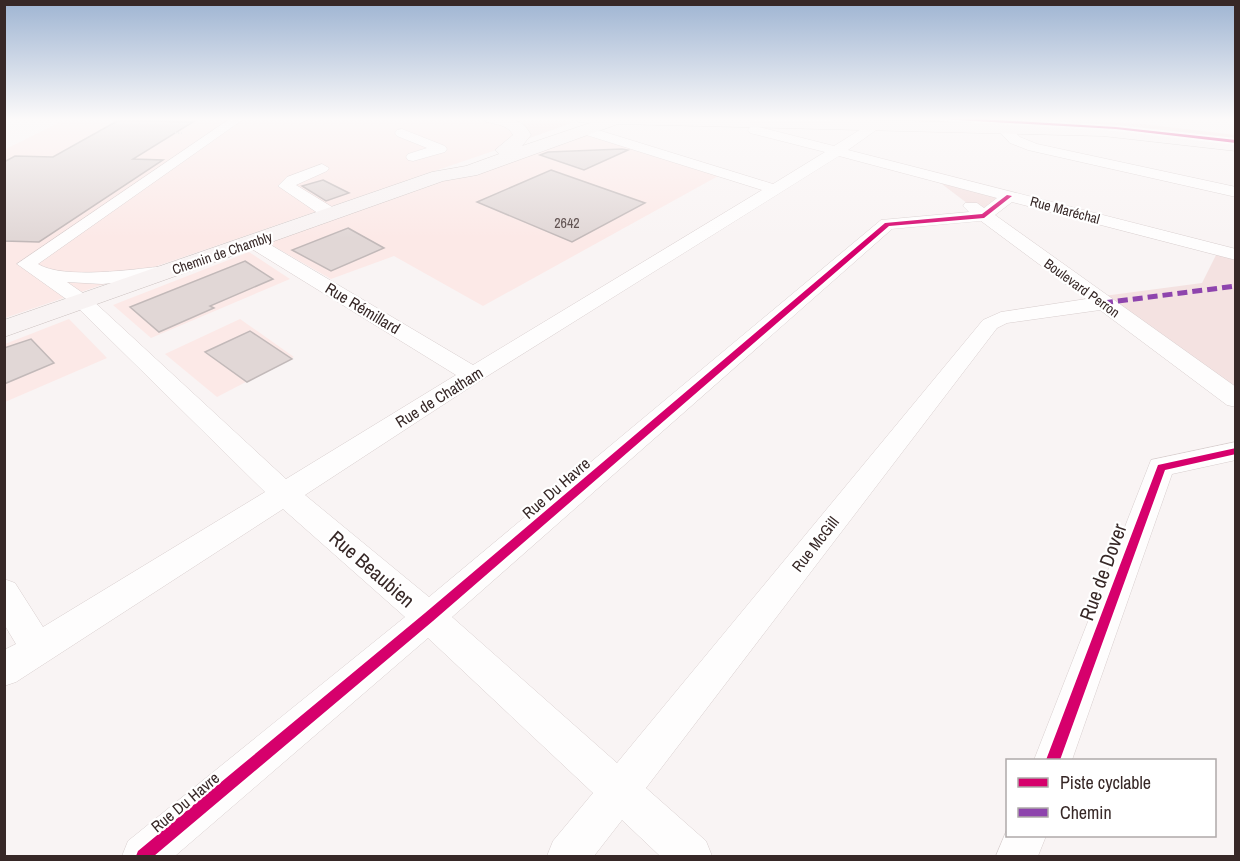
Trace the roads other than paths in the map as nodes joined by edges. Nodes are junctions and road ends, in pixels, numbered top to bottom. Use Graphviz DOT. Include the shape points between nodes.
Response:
graph roads {
  1 [pos="180,158"];
  2 [pos="480,158"];
  3 [pos="501,158"];
  4 [pos="690,158"];
  5 [pos="825,158"];
  6 [pos="865,158"];
  7 [pos="1083,158"];
  8 [pos="322,168"];
  9 [pos="930,175"];
  10 [pos="439,176"];
  11 [pos="774,189"];
  12 [pos="1236,192"];
  13 [pos="1010,196"];
  14 [pos="331,214"];
  15 [pos="984,216"];
  16 [pos="253,242"];
  17 [pos="1236,255"];
  18 [pos="166,272"];
  19 [pos="43,275"];
  20 [pos="83,302"];
  21 [pos="1104,303"];
  22 [pos="4,329"];
  23 [pos="473,375"];
  24 [pos="1236,399"];
  25 [pos="1236,451"];
  26 [pos="285,494"];
  27 [pos="4,593"];
  28 [pos="429,617"];
  29 [pos="37,649"];
  30 [pos="4,670"];
  31 [pos="1053,759"];
  32 [pos="619,790"];
  33 [pos="1025,837"];
  34 [pos="143,856"];
  35 [pos="568,856"];
  36 [pos="690,856"];
  37 [pos="1017,856"];
  1 -- 19 [label="street" via="26,264"];
  2 -- 10 [label="main road, Chemin de Chambly"];
  3 -- 10 [label="main road, Chemin de Chambly" via="470,171"];
  4 -- 11 [label="street"];
  5 -- 11 [label="street, Rue de Chatham"];
  6 -- 9 [label="street, Rue Maréchal"];
  7 -- 12 [label="street"];
  8 -- 14 [label="street" via="285,186"];
  9 -- 13 [label="street, Rue Maréchal"];
  9 -- 15 [label="street, Boulevard Perron"];
  10 -- 14 [label="main road, Chemin de Chambly"];
  11 -- 23 [label="street, Rue de Chatham"];
  13 -- 15 [label="street"];
  13 -- 17 [label="street, Rue Maréchal"];
  14 -- 16 [label="main road, Chemin de Chambly"];
  15 -- 21 [label="street, Boulevard Perron"];
  15 -- 28 [label="street, Rue Du Havre" via="887,224"];
  16 -- 18 [label="main road, Chemin de Chambly"];
  16 -- 23 [label="street, Rue Rémillard"];
  18 -- 19 [label="street" via="102,278"];
  18 -- 20 [label="main road, Chemin de Chambly"];
  19 -- 20 [label="street, Rue Beaubien"];
  20 -- 22 [label="main road, Chemin de Chambly"];
  20 -- 26 [label="street, Rue Beaubien"];
  21 -- 24 [label="street, Boulevard Perron"];
  21 -- 32 [label="street, Rue McGill" via="1000,318 990,324"];
  23 -- 26 [label="street, Rue de Chatham"];
  25 -- 31 [label="street, Rue de Dover" via="1161,467"];
  26 -- 28 [label="street, Rue Beaubien"];
  26 -- 29 [label="street, Rue de Chatham"];
  27 -- 29 [label="street"];
  28 -- 32 [label="street, Rue Beaubien"];
  28 -- 34 [label="street, Rue Du Havre"];
  29 -- 30 [label="street, Rue de Chatham"];
  32 -- 35 [label="street, Rue McGill"];
  32 -- 36 [label="street, Rue Beaubien"];
  33 -- 37 [label="street"];
}
